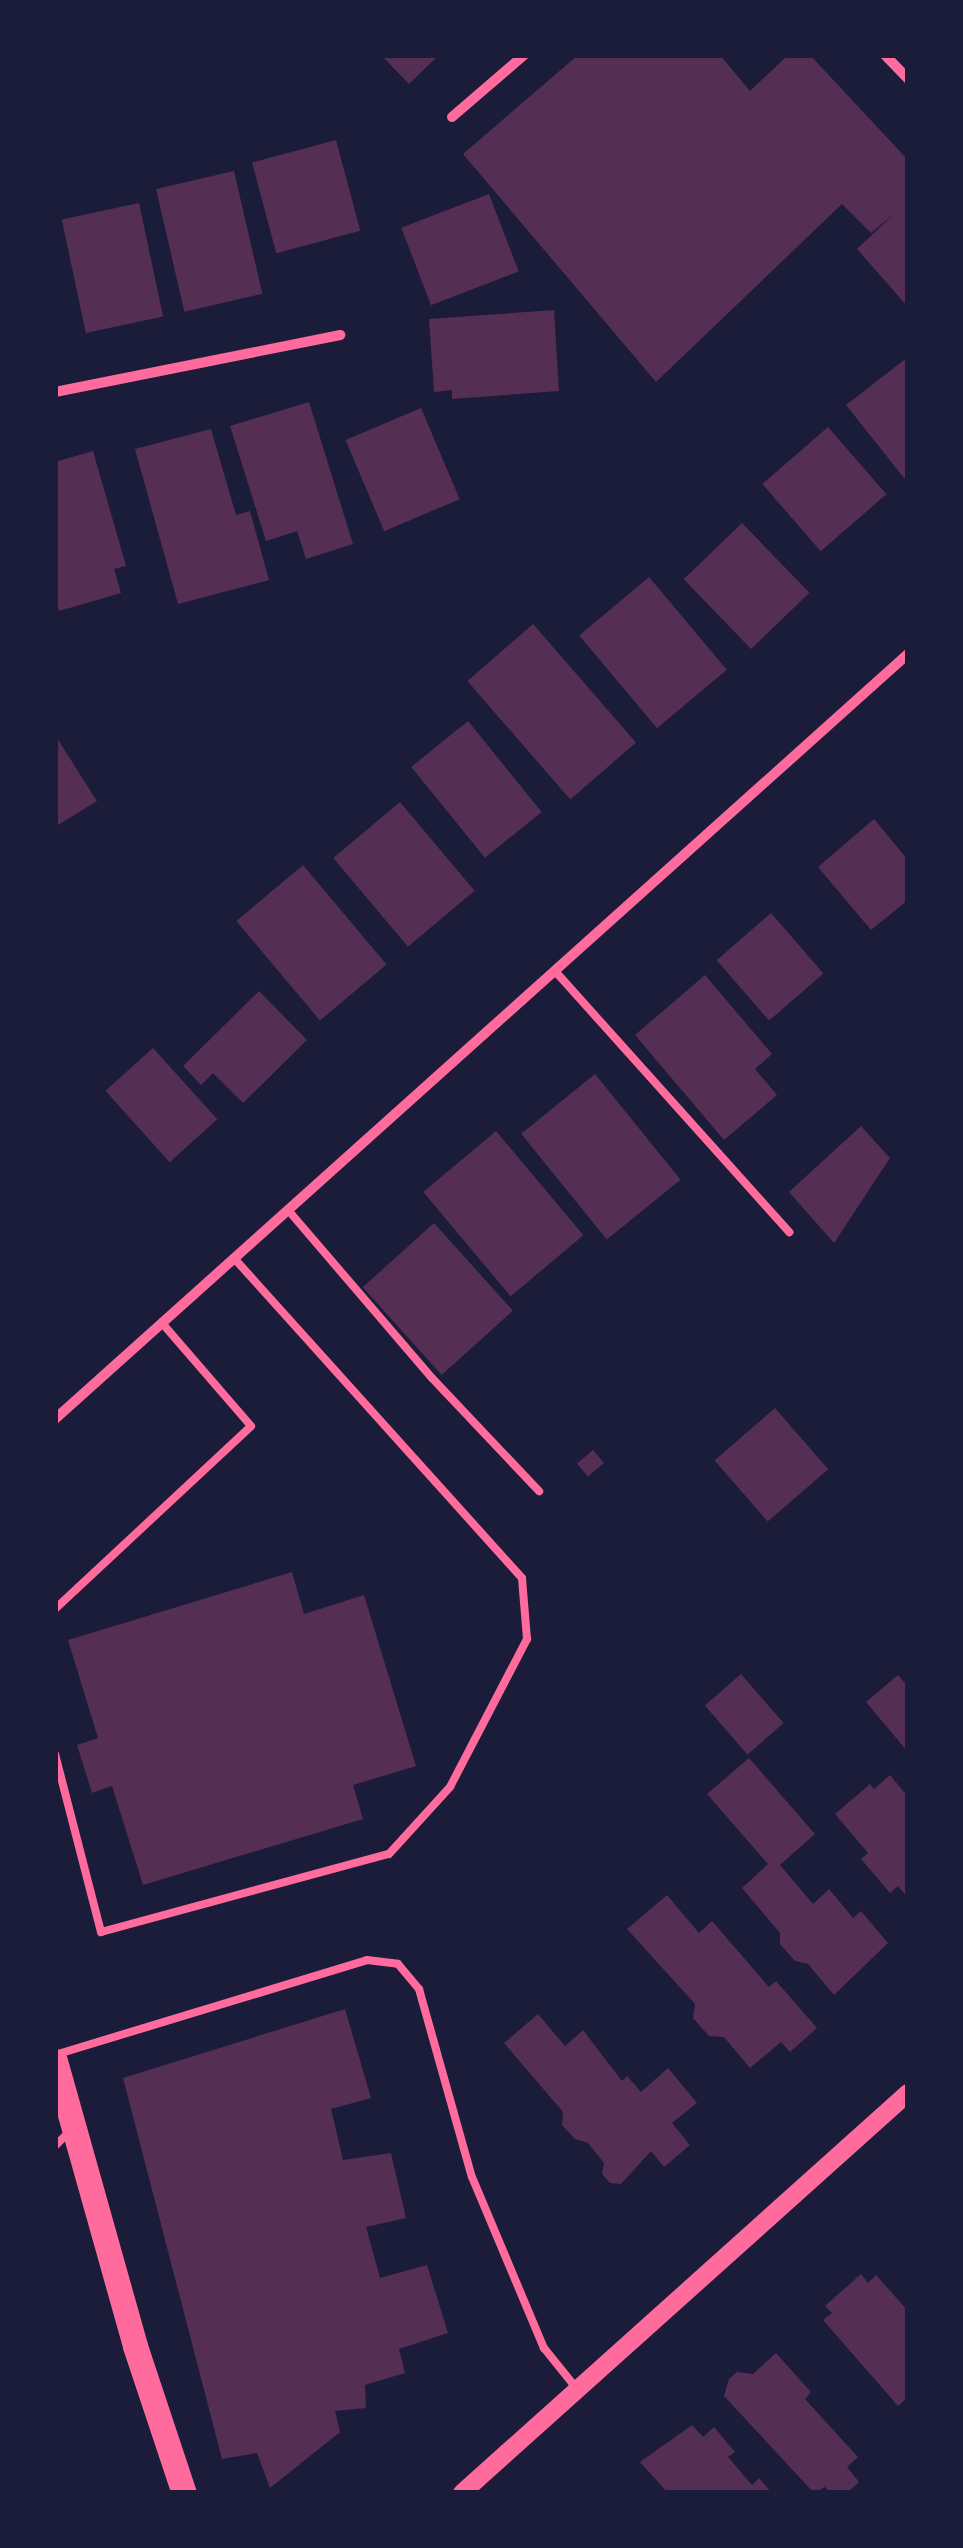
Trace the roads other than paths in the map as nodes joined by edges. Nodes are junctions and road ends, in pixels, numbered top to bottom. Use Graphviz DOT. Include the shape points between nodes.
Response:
graph roads {
  1 [pos="524,55"];
  2 [pos="885,55"];
  3 [pos="908,79"];
  4 [pos="452,117"];
  5 [pos="340,335"];
  6 [pos="55,392"];
  7 [pos="908,654"];
  8 [pos="555,971"];
  9 [pos="288,1210"];
  10 [pos="789,1232"];
  11 [pos="234,1258"];
  12 [pos="162,1323"];
  13 [pos="55,1419"];
  14 [pos="538,1491"];
  15 [pos="55,1610"];
  16 [pos="55,1754"];
  17 [pos="55,2058"];
  18 [pos="908,2093"];
  19 [pos="64,2137"];
  20 [pos="578,2389"];
  21 [pos="184,2493"];
  22 [pos="462,2493"];
  1 -- 4 [label="street"];
  2 -- 3 [label="street"];
  5 -- 6 [label="street"];
  7 -- 8 [label="street"];
  8 -- 9 [label="street"];
  8 -- 10 [label="lane"];
  9 -- 11 [label="street"];
  9 -- 14 [label="lane"];
  11 -- 12 [label="street"];
  11 -- 16 [label="lane" via="522,1578 527,1639 450,1787 389,1854 101,1932"];
  12 -- 13 [label="street"];
  12 -- 15 [label="lane" via="251,1426"];
  17 -- 19 [label="main road"];
  17 -- 20 [label="lane" via="367,1960 398,1964 419,1989 479,2194 544,2348"];
  18 -- 20 [label="street"];
  19 -- 21 [label="main road"];
  20 -- 22 [label="street"];
}
